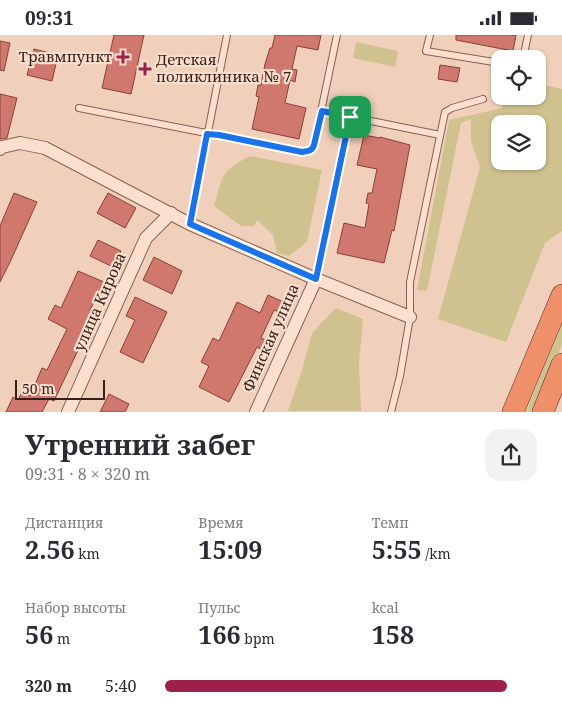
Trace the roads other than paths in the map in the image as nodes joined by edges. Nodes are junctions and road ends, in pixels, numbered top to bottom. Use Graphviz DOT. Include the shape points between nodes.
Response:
graph roads {
  1 [pos="226,35"];
  2 [pos="337,35"];
  3 [pos="430,35"];
  4 [pos="528,35"];
  5 [pos="525,50"];
  6 [pos="491,62"];
  7 [pos="483,99"];
  8 [pos="79,108"];
  9 [pos="322,111"];
  10 [pos="350,117"];
  11 [pos="207,134"];
  12 [pos="440,135"];
  13 [pos="0,149"];
  14 [pos="171,213"];
  15 [pos="190,224"];
  16 [pos="316,279"];
  17 [pos="562,295"];
  18 [pos="410,317"];
  19 [pos="562,364"];
  20 [pos="68,411"];
  21 [pos="256,411"];
  22 [pos="391,411"];
  23 [pos="513,411"];
  24 [pos="545,411"];
  1 -- 11 [label="lane"];
  2 -- 9 [label="lane"];
  3 -- 6 [label="lane" via="426,51"];
  4 -- 5 [label="lane"];
  7 -- 12 [label="lane" via="448,110"];
  8 -- 11 [label="lane"];
  9 -- 10 [label="lane"];
  9 -- 11 [label="lane" via="313,149 309,151"];
  10 -- 12 [label="lane"];
  10 -- 16 [label="lane"];
  11 -- 15 [label="lane"];
  12 -- 18 [label="lane" via="410,282"];
  13 -- 14 [label="street" via="20,143 45,147"];
  14 -- 15 [label="street"];
  14 -- 20 [label="street, улица Кирова" via="146,238"];
  15 -- 16 [label="street"];
  16 -- 18 [label="street"];
  16 -- 21 [label="street, Финская улица"];
  17 -- 23 [label="highway"];
  18 -- 22 [label="lane"];
  19 -- 24 [label="highway"];
}
